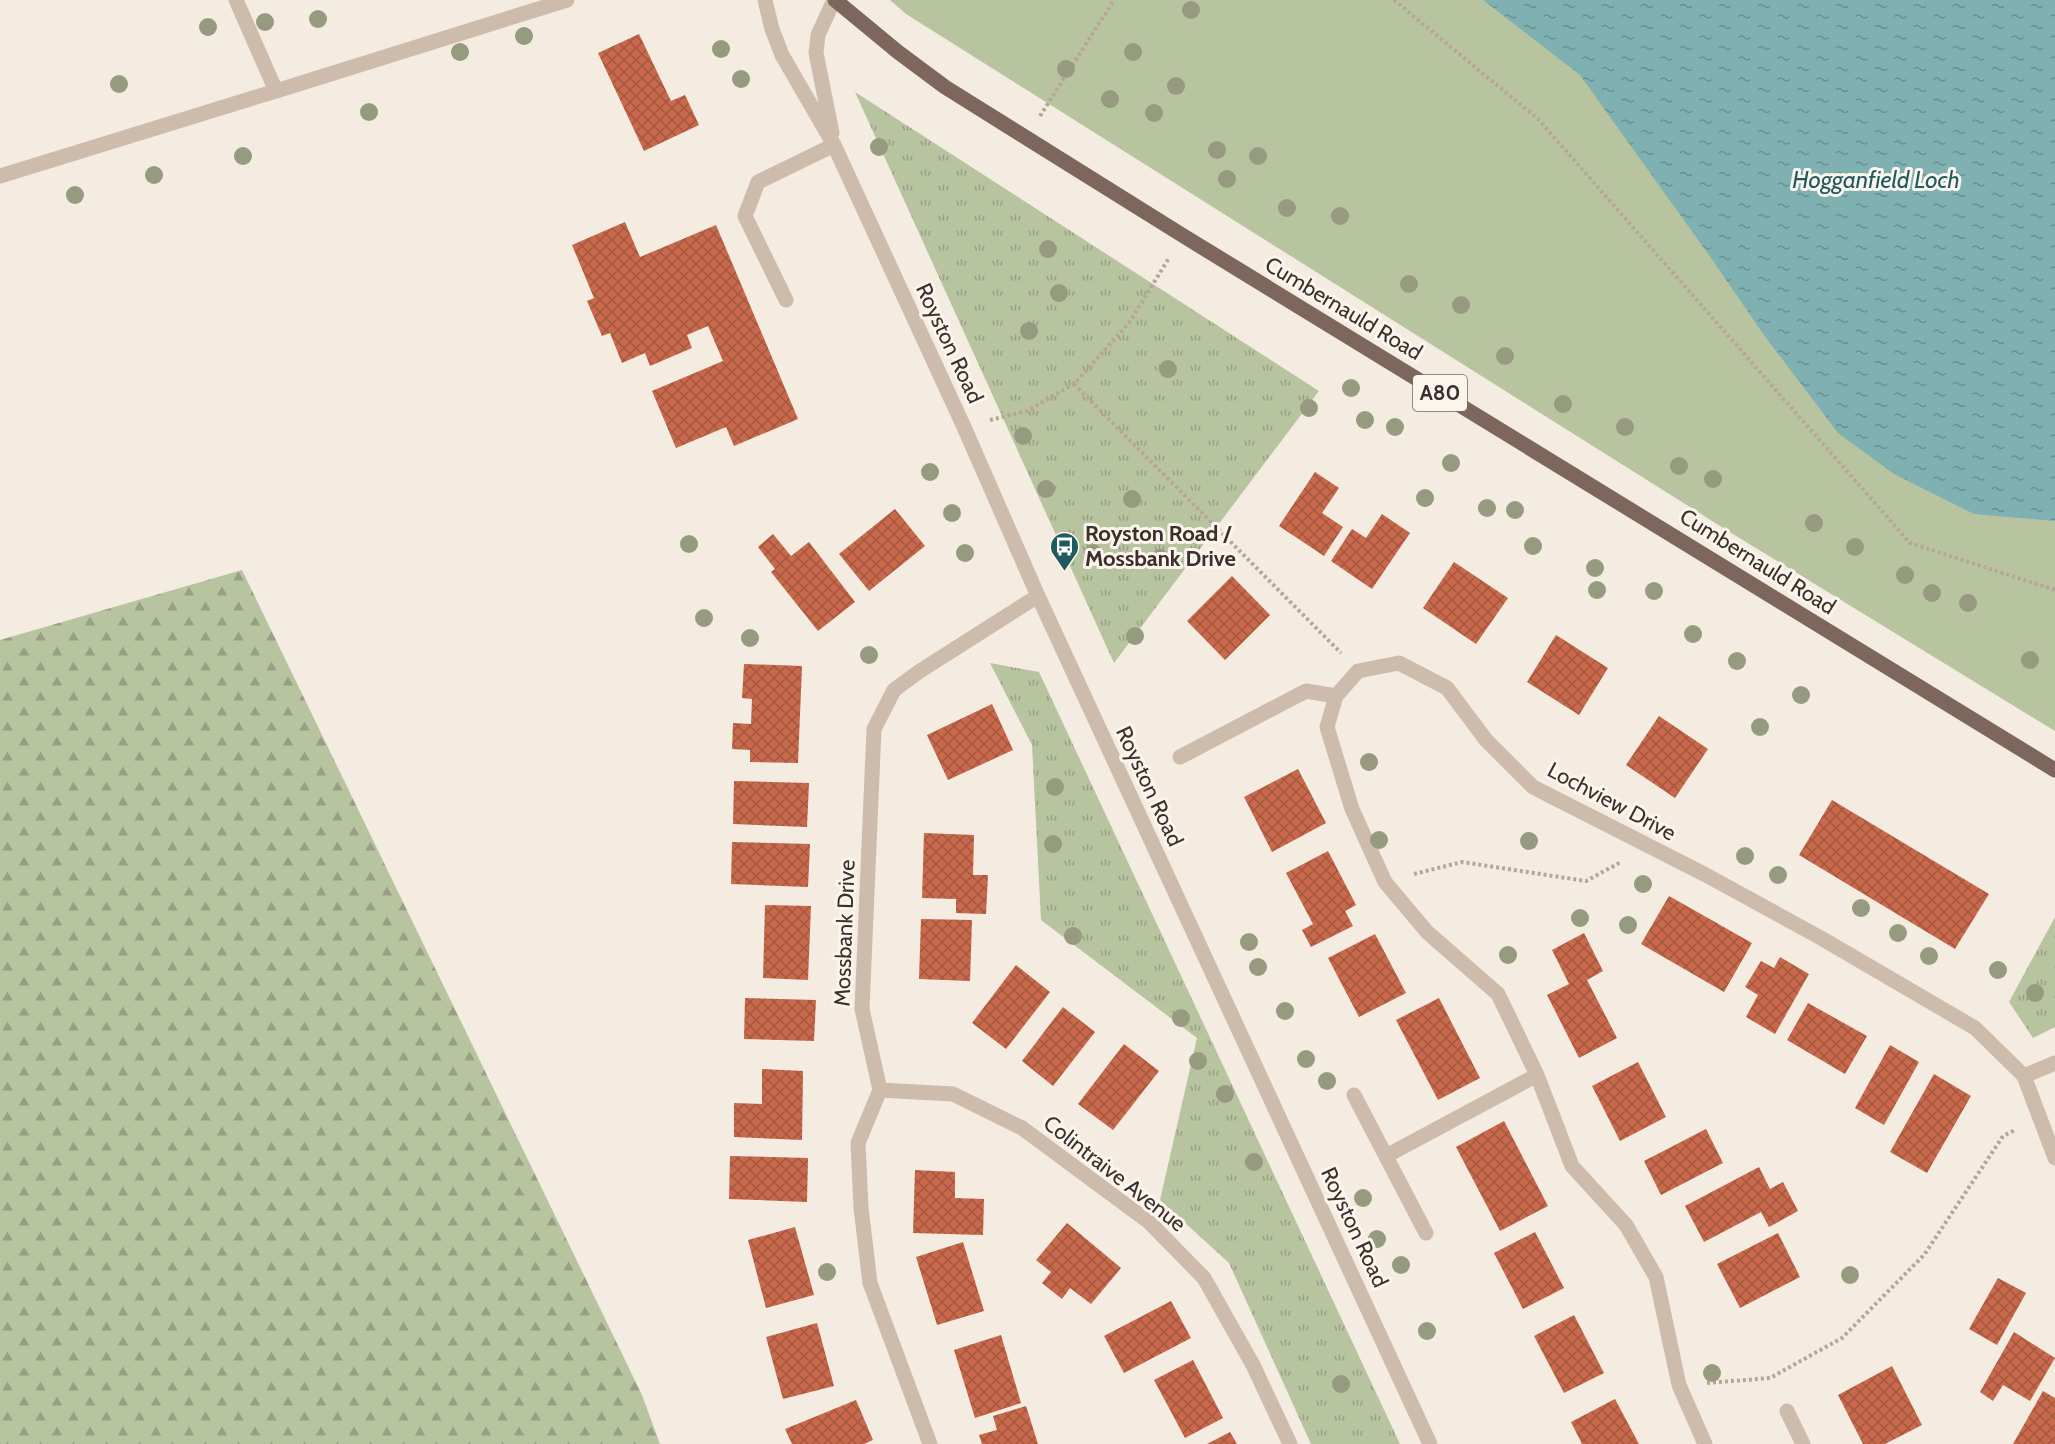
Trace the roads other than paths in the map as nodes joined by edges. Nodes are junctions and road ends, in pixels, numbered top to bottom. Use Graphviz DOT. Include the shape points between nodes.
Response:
graph roads {
  1 [pos="236,0"];
  2 [pos="567,0"];
  3 [pos="765,0"];
  4 [pos="834,0"];
  5 [pos="276,91"];
  6 [pos="834,145"];
  7 [pos="0,176"];
  8 [pos="786,300"];
  9 [pos="1038,596"];
  10 [pos="1336,696"];
  11 [pos="1180,757"];
  12 [pos="2055,770"];
  13 [pos="2055,1063"];
  14 [pos="1537,1075"];
  15 [pos="2024,1076"];
  16 [pos="880,1090"];
  17 [pos="1354,1095"];
  18 [pos="1386,1156"];
  19 [pos="2055,1158"];
  20 [pos="1426,1233"];
  21 [pos="1787,1411"];
  22 [pos="930,1444"];
  23 [pos="1290,1444"];
  24 [pos="1430,1444"];
  25 [pos="1705,1444"];
  26 [pos="1803,1444"];
  1 -- 5 [label="street"];
  2 -- 5 [label="street"];
  3 -- 6 [label="street, Royston Road" via="782,55"];
  4 -- 6 [label="street, Royston Road" via="818,35 816,53"];
  4 -- 12 [label="main road, Cumbernauld Road / A80" via="945,87"];
  5 -- 7 [label="street"];
  6 -- 8 [label="street" via="758,182 745,216"];
  6 -- 9 [label="street, Royston Road"];
  9 -- 16 [label="street, Mossbank Drive" via="894,690 873,729 862,1009"];
  9 -- 24 [label="street, Royston Road"];
  10 -- 11 [label="street" via="1306,691"];
  10 -- 14 [label="street" via="1327,727 1352,809 1384,882 1427,932 1498,994"];
  10 -- 15 [label="street, Lochview Drive" via="1358,671 1399,663 1447,688 1486,740 1533,787 1821,938 1975,1028"];
  13 -- 15 [label="street"];
  14 -- 18 [label="street"];
  14 -- 25 [label="street" via="1572,1166 1626,1225 1656,1277 1679,1385"];
  15 -- 19 [label="street, Lochview Drive"];
  16 -- 22 [label="street" via="858,1143 870,1283"];
  16 -- 23 [label="street, Colintraive Avenue" via="953,1094 1022,1128 1149,1222 1204,1278 1253,1365"];
  17 -- 18 [label="street"];
  18 -- 20 [label="street"];
  21 -- 26 [label="street"];
}
